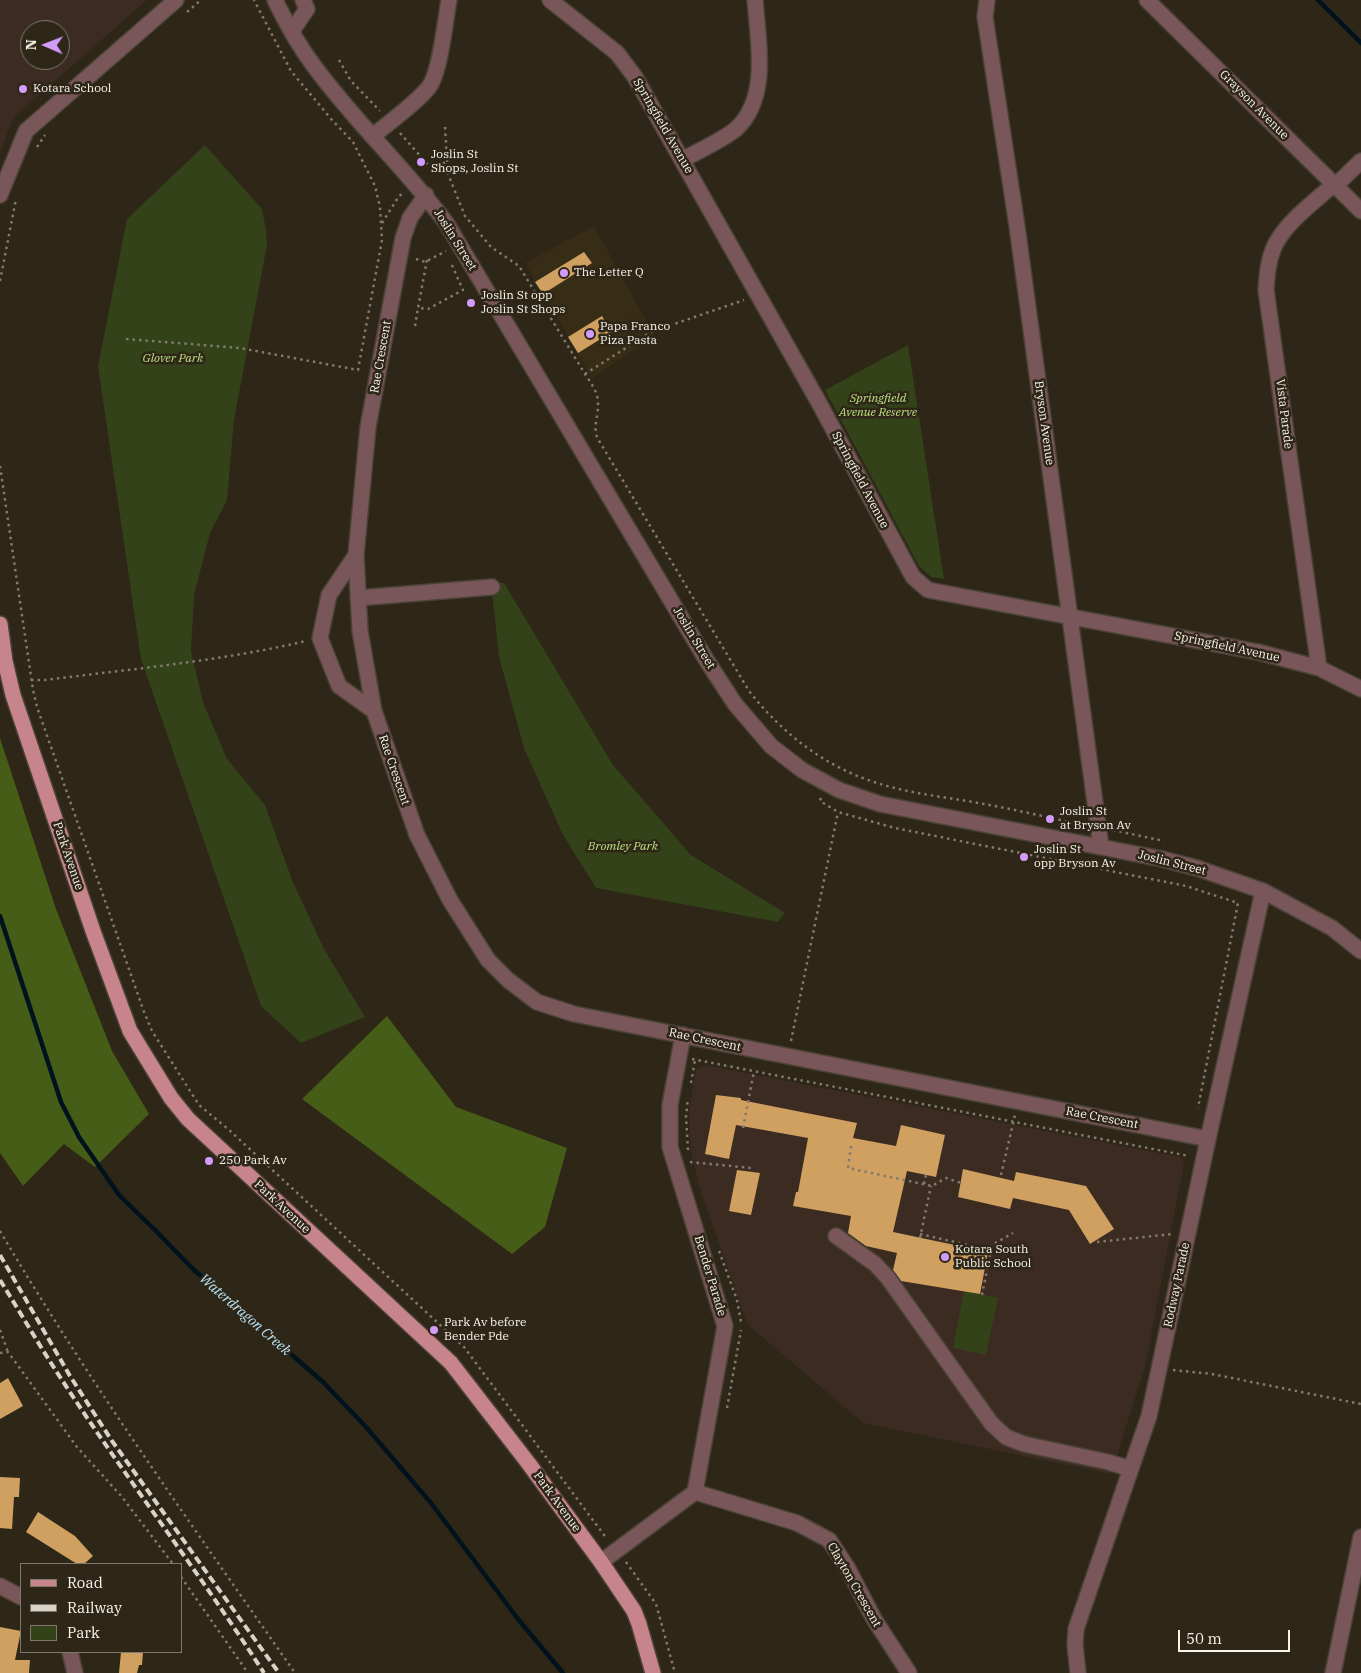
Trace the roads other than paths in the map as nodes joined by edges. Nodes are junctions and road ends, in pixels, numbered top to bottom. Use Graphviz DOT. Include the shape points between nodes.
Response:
graph roads {
  1 [pos="176,0"];
  2 [pos="275,0"];
  3 [pos="302,0"];
  4 [pos="449,0"];
  5 [pos="550,0"];
  6 [pos="755,0"];
  7 [pos="987,0"];
  8 [pos="1147,0"];
  9 [pos="292,31"];
  10 [pos="374,136"];
  11 [pos="682,160"];
  12 [pos="1361,161"];
  13 [pos="1334,185"];
  14 [pos="0,195"];
  15 [pos="426,195"];
  16 [pos="1361,211"];
  17 [pos="356,555"];
  18 [pos="492,587"];
  19 [pos="358,598"];
  20 [pos="1071,616"];
  21 [pos="0,624"];
  22 [pos="1319,668"];
  23 [pos="1361,689"];
  24 [pos="374,710"];
  25 [pos="1101,847"];
  26 [pos="1263,891"];
  27 [pos="1361,951"];
  28 [pos="683,1035"];
  29 [pos="1208,1139"];
  30 [pos="836,1236"];
  31 [pos="1131,1469"];
  32 [pos="695,1492"];
  33 [pos="1361,1537"];
  34 [pos="601,1562"];
  35 [pos="0,1586"];
  36 [pos="20,1596"];
  37 [pos="70,1653"];
  38 [pos="75,1673"];
  39 [pos="653,1673"];
  40 [pos="909,1673"];
  41 [pos="1078,1673"];
  42 [pos="1333,1673"];
  1 -- 14 [label="street" via="26,131"];
  2 -- 9 [label="street, Joslin Street"];
  3 -- 9 [label="street" via="307,9"];
  4 -- 10 [label="street" via="430,85"];
  5 -- 11 [label="street, Springfield Avenue" via="617,53"];
  6 -- 11 [label="street" via="758,76 753,108 734,131"];
  7 -- 20 [label="street, Bryson Avenue" via="984,16 1017,226"];
  8 -- 13 [label="street, Grayson Avenue"];
  9 -- 10 [label="street, Joslin Street" via="314,66"];
  10 -- 15 [label="street, Joslin Street"];
  11 -- 20 [label="street, Springfield Avenue" via="913,577 928,590"];
  12 -- 13 [label="street, Vista Parade"];
  13 -- 16 [label="street, Grayson Avenue"];
  13 -- 22 [label="street, Vista Parade" via="1286,228 1274,246 1266,290"];
  15 -- 17 [label="street, Rae Crescent" via="410,218 403,238 368,427"];
  15 -- 25 [label="street, Joslin Street" via="448,224 707,661 736,704 771,746 802,770 839,790 880,804"];
  17 -- 19 [label="street, Rae Crescent"];
  17 -- 24 [label="street, Rae Crescent" via="329,595 320,638 339,686"];
  18 -- 19 [label="street"];
  19 -- 24 [label="street, Rae Crescent" via="360,631"];
  20 -- 22 [label="street, Springfield Avenue" via="1258,652"];
  20 -- 25 [label="street, Bryson Avenue"];
  21 -- 34 [label="main road, Park Avenue" via="13,695 93,931 130,1031 171,1098 208,1138 451,1363"];
  22 -- 23 [label="street, Springfield Avenue"];
  24 -- 28 [label="street, Rae Crescent" via="417,835 450,900 488,960 537,1002 574,1014"];
  25 -- 26 [label="street, Joslin Street" via="1198,868"];
  26 -- 27 [label="street, Joslin Street" via="1332,928"];
  26 -- 29 [label="street, Rodway Parade"];
  28 -- 29 [label="street, Rae Crescent"];
  28 -- 32 [label="street, Bender Parade" via="670,1105 670,1147 725,1326"];
  29 -- 31 [label="street, Rodway Parade" via="1149,1416"];
  30 -- 31 [label="street" via="875,1264 888,1278 991,1423 1006,1437"];
  31 -- 41 [label="street, Rodway Parade" via="1076,1629"];
  32 -- 34 [label="street"];
  32 -- 40 [label="street, Clayton Crescent" via="797,1523 829,1540"];
  33 -- 42 [label="street"];
  34 -- 39 [label="main road, Park Avenue" via="634,1611"];
  35 -- 36 [label="street"];
  37 -- 38 [label="street"];
}
